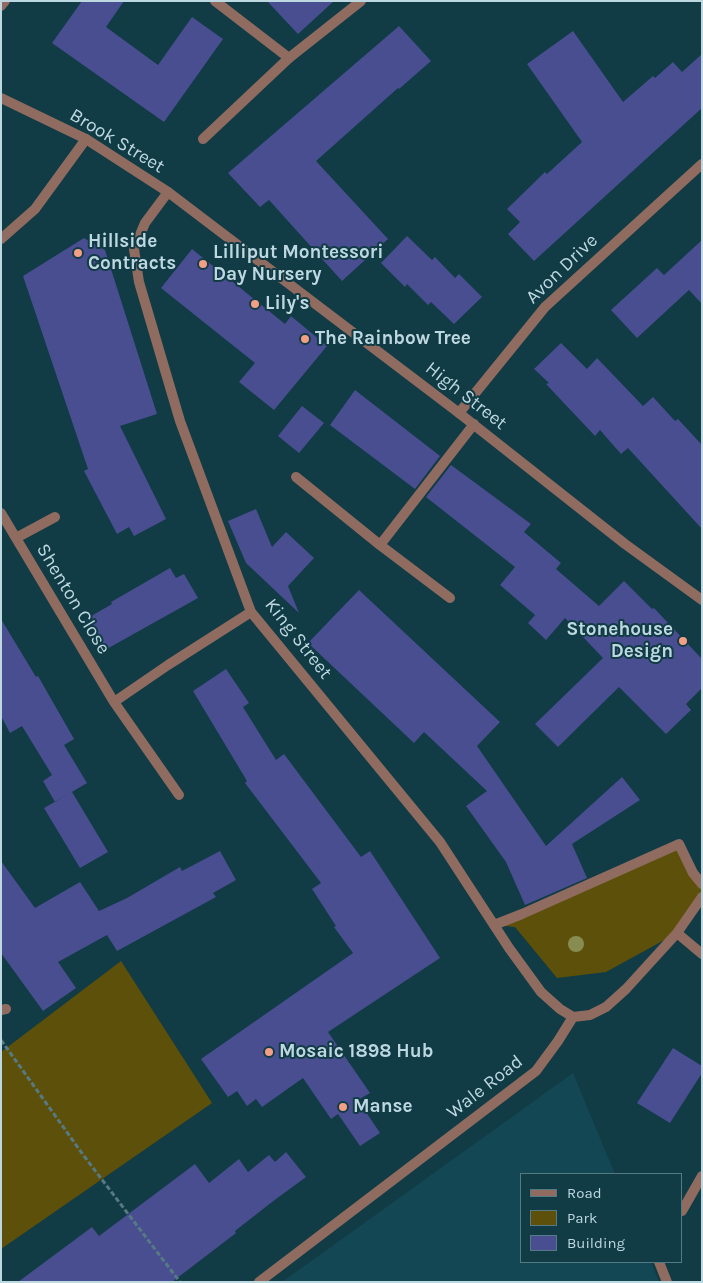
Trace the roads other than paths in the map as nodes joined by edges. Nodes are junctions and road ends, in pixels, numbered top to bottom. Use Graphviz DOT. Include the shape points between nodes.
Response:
graph roads {
  1 [pos="5,1"];
  2 [pos="215,1"];
  3 [pos="361,1"];
  4 [pos="1,6"];
  5 [pos="289,58"];
  6 [pos="1,98"];
  7 [pos="203,138"];
  8 [pos="86,139"];
  9 [pos="702,164"];
  10 [pos="168,192"];
  11 [pos="208,223"];
  12 [pos="1,239"];
  13 [pos="460,413"];
  14 [pos="474,424"];
  15 [pos="296,477"];
  16 [pos="1,513"];
  17 [pos="55,517"];
  18 [pos="16,538"];
  19 [pos="380,545"];
  20 [pos="450,598"];
  21 [pos="702,600"];
  22 [pos="251,612"];
  23 [pos="114,702"];
  24 [pos="178,794"];
  25 [pos="702,884"];
  26 [pos="702,897"];
  27 [pos="494,925"];
  28 [pos="677,933"];
  29 [pos="702,954"];
  30 [pos="573,1017"];
  31 [pos="702,1176"];
  32 [pos="683,1209"];
  33 [pos="659,1263"];
  34 [pos="259,1282"];
  35 [pos="667,1282"];
  1 -- 4 [label="street"];
  2 -- 5 [label="street"];
  3 -- 5 [label="street"];
  5 -- 7 [label="street"];
  6 -- 8 [label="street, Brook Street"];
  8 -- 10 [label="street, Brook Street"];
  8 -- 12 [label="street" via="35,209"];
  9 -- 13 [label="street, Avon Drive" via="545,308"];
  10 -- 11 [label="street, Brook Street"];
  10 -- 22 [label="street, King Street" via="145,222 134,249 139,282 180,421"];
  11 -- 13 [label="street, High Street"];
  13 -- 14 [label="street, High Street"];
  14 -- 19 [label="street"];
  14 -- 21 [label="street, High Street" via="625,544"];
  15 -- 19 [label="street"];
  16 -- 18 [label="street, Shenton Close"];
  17 -- 18 [label="street"];
  18 -- 23 [label="street, Shenton Close"];
  19 -- 20 [label="street"];
  22 -- 23 [label="street"];
  22 -- 27 [label="street, King Street" via="440,842"];
  23 -- 24 [label="street, Shenton Close"];
  25 -- 27 [label="street" via="679,844"];
  26 -- 28 [label="street"];
  27 -- 30 [label="street, King Street" via="541,992"];
  28 -- 29 [label="street"];
  28 -- 30 [label="street" via="606,1007 590,1015"];
  30 -- 34 [label="street, Wale Road" via="536,1071"];
  31 -- 32 [label="street"];
  33 -- 35 [label="street"];
}
